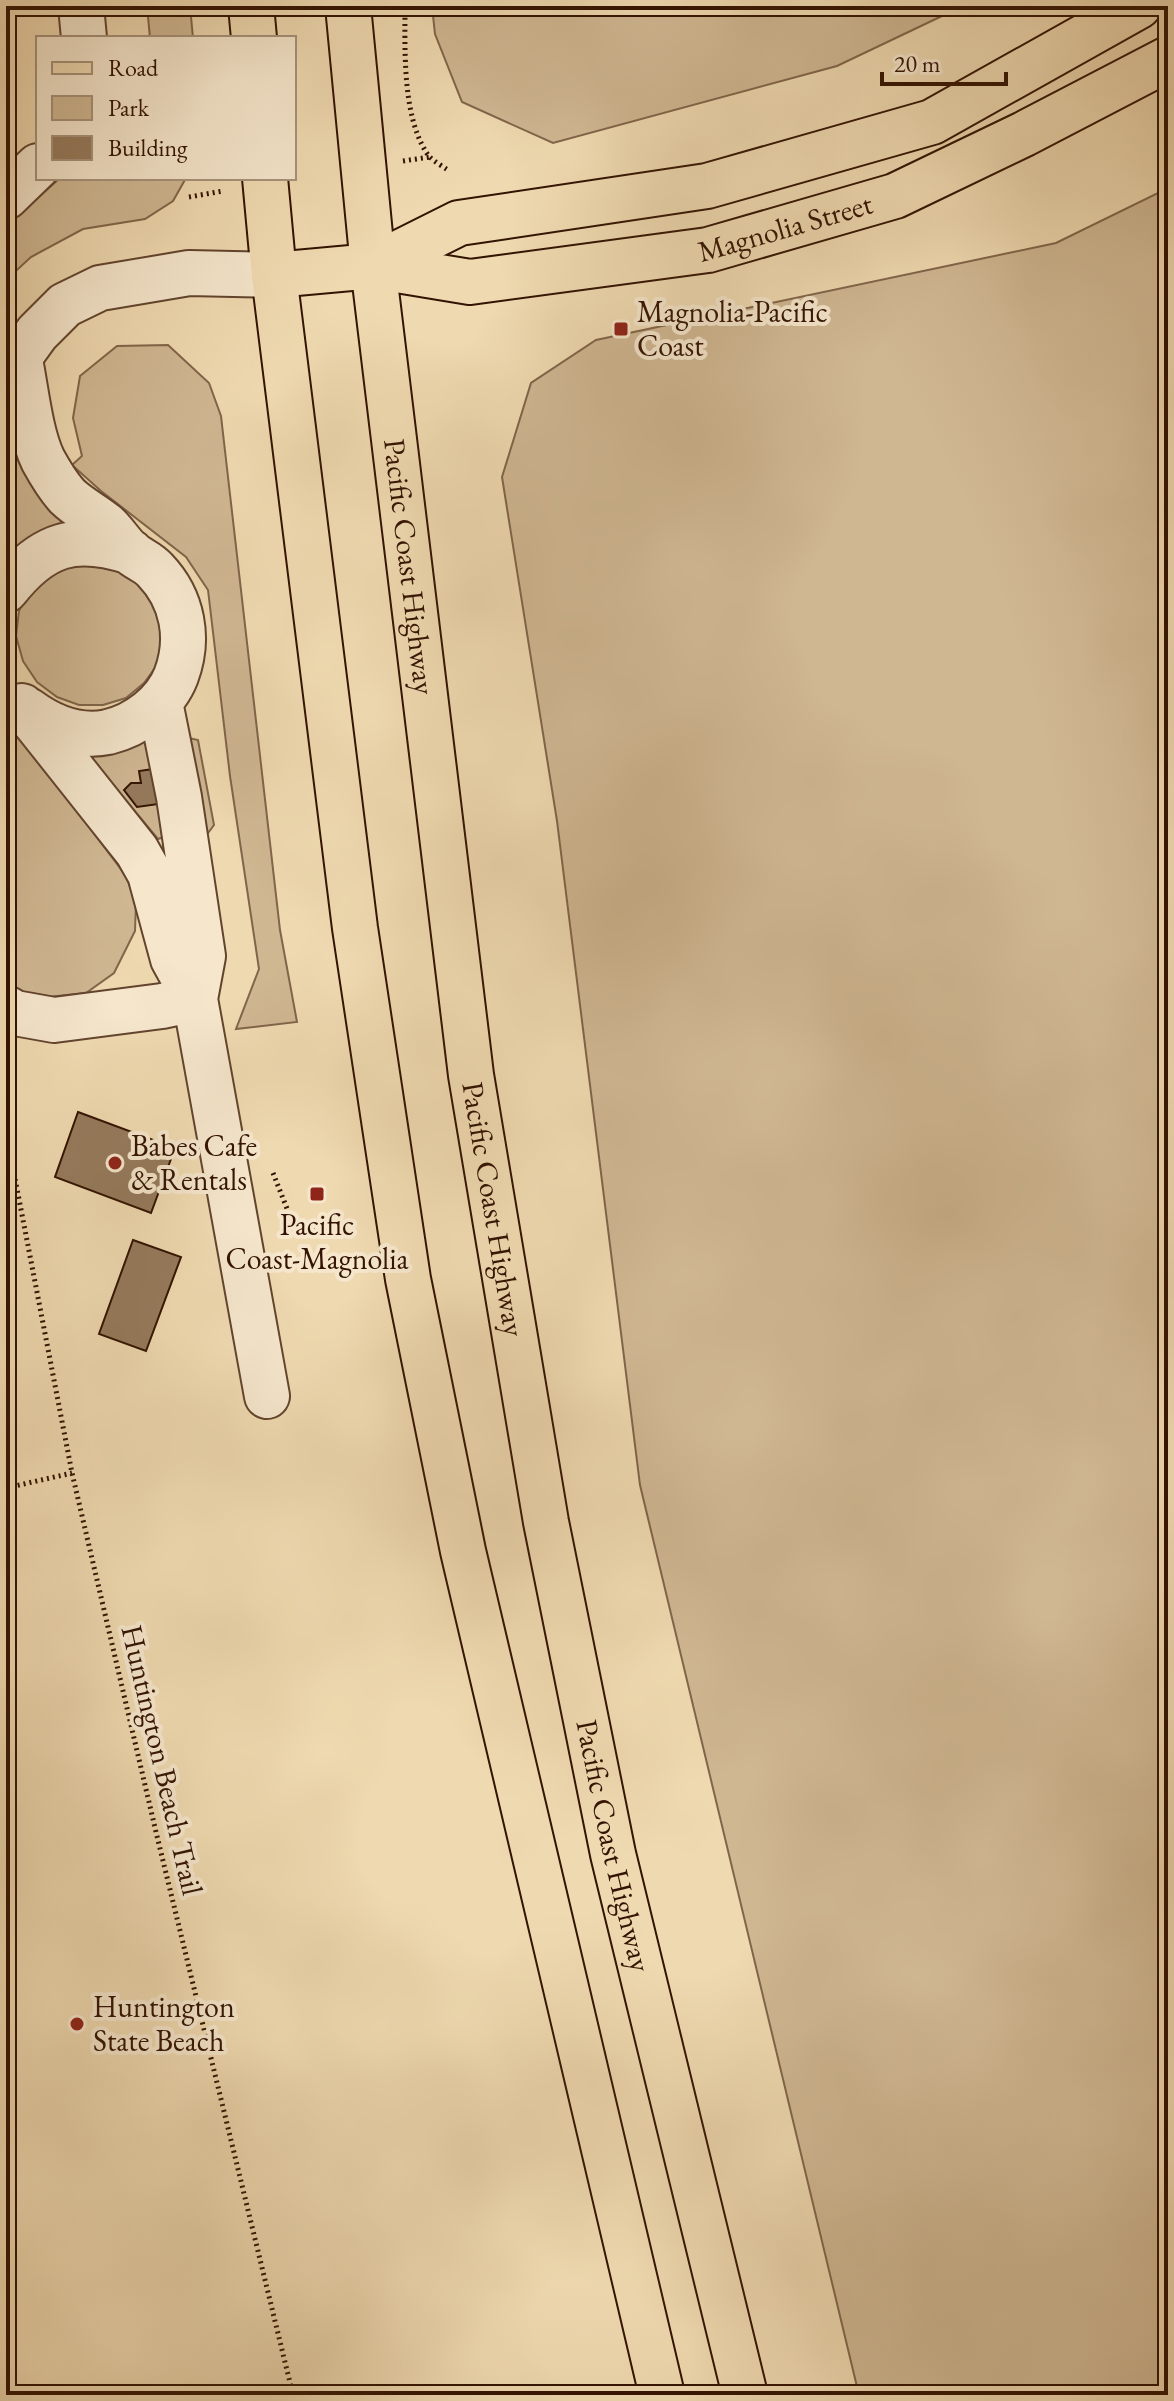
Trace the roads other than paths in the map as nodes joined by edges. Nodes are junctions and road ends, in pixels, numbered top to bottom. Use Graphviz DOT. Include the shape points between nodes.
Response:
graph roads {
  1 [pos="81,6"];
  2 [pos="251,6"];
  3 [pos="348,6"];
  4 [pos="1139,6"];
  5 [pos="84,36"];
  6 [pos="254,36"];
  7 [pos="1168,59"];
  8 [pos="36,168"];
  9 [pos="265,180"];
  10 [pos="6,197"];
  11 [pos="373,266"];
  12 [pos="274,275"];
  13 [pos="13,368"];
  14 [pos="131,552"];
  15 [pos="6,590"];
  16 [pos="14,695"];
  17 [pos="160,702"];
  18 [pos="195,999"];
  19 [pos="6,1008"];
  20 [pos="267,1396"];
  21 [pos="662,2395"];
  22 [pos="745,2395"];
  1 -- 5 [label="lane"];
  2 -- 6 [label="main road"];
  3 -- 11 [label="main road, Pacific Coast Highway"];
  4 -- 11 [label="main road, Magnolia Street" via="932,122 707,186 459,223"];
  7 -- 11 [label="main road, Magnolia Street" via="895,196 708,250 470,282"];
  8 -- 10 [label="lane"];
  9 -- 12 [label="main road"];
  11 -- 12 [label="main road, Magnolia Street"];
  11 -- 22 [label="main road, Pacific Coast Highway" via="471,1075 546,1522 613,1854"];
  12 -- 13 [label="lane" via="189,273 100,288 65,305"];
  12 -- 21 [label="main road" via="355,928 408,1279 463,1551"];
  13 -- 14 [label="lane" via="43,460 67,495"];
  14 -- 15 [label="lane" via="75,543 47,552 23,568"];
  14 -- 17 [label="lane" via="170,587 180,612 182,661"];
  16 -- 17 [label="lane" via="47,724 77,733 107,732 136,721"];
  16 -- 18 [label="lane" via="137,851 150,874 173,959"];
  17 -- 18 [label="lane" via="203,956"];
  18 -- 19 [label="lane" via="54,1020"];
  18 -- 20 [label="lane"];
}
